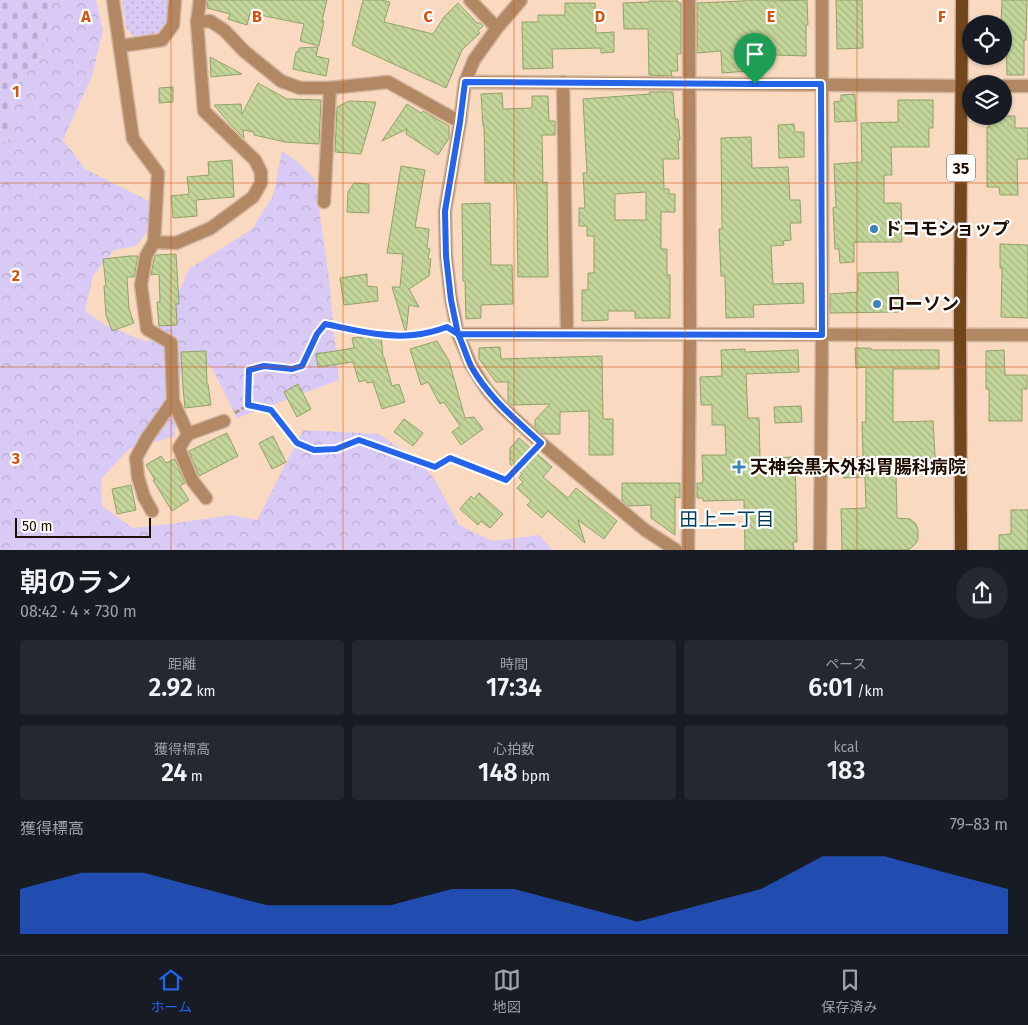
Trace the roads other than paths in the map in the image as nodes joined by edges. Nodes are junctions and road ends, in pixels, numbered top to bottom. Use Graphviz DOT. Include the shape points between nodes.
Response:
graph roads {
  1 [pos="113,0"];
  2 [pos="175,0"];
  3 [pos="200,0"];
  4 [pos="470,0"];
  5 [pos="521,0"];
  6 [pos="689,0"];
  7 [pos="822,0"];
  8 [pos="962,0"];
  9 [pos="196,22"];
  10 [pos="497,28"];
  11 [pos="120,46"];
  12 [pos="966,75"];
  13 [pos="465,82"];
  14 [pos="563,82"];
  15 [pos="690,83"];
  16 [pos="821,84"];
  17 [pos="962,86"];
  18 [pos="1012,86"];
  19 [pos="1028,86"];
  20 [pos="330,88"];
  21 [pos="460,122"];
  22 [pos="966,125"];
  23 [pos="324,202"];
  24 [pos="154,242"];
  25 [pos="458,334"];
  26 [pos="567,334"];
  27 [pos="690,334"];
  28 [pos="822,335"];
  29 [pos="960,335"];
  30 [pos="1028,335"];
  31 [pos="173,401"];
  32 [pos="224,421"];
  33 [pos="188,434"];
  34 [pos="206,498"];
  35 [pos="152,511"];
  36 [pos="676,550"];
  37 [pos="688,550"];
  38 [pos="820,550"];
  39 [pos="961,550"];
  1 -- 11 [label="street"];
  2 -- 11 [label="street" via="173,25 162,40"];
  3 -- 9 [label="street"];
  4 -- 10 [label="street"];
  5 -- 10 [label="street"];
  6 -- 15 [label="street"];
  7 -- 16 [label="street"];
  8 -- 12 [label="main road, 35"];
  9 -- 20 [label="street" via="210,21 224,30 281,81 300,88"];
  9 -- 24 [label="street" via="204,111 255,160 261,172 261,182 253,197 211,228 176,243"];
  10 -- 13 [label="street" via="474,60"];
  11 -- 24 [label="street" via="133,139 158,173"];
  13 -- 14 [label="street"];
  13 -- 21 [label="street"];
  14 -- 15 [label="street"];
  14 -- 26 [label="street"];
  15 -- 16 [label="street"];
  15 -- 27 [label="street"];
  16 -- 17 [label="street"];
  16 -- 28 [label="street"];
  18 -- 19 [label="street"];
  20 -- 21 [label="street" via="388,82"];
  20 -- 23 [label="street"];
  21 -- 25 [label="street" via="445,211 446,256"];
  22 -- 29 [label="main road, 35"];
  24 -- 31 [label="street" via="146,256 141,285 147,329 171,344"];
  25 -- 26 [label="street"];
  25 -- 36 [label="street" via="470,365 502,407 645,530"];
  26 -- 27 [label="street"];
  27 -- 28 [label="street"];
  27 -- 37 [label="street"];
  28 -- 29 [label="street"];
  28 -- 38 [label="street"];
  29 -- 30 [label="street"];
  29 -- 39 [label="main road, 35"];
  31 -- 33 [label="street"];
  31 -- 35 [label="street" via="136,458 144,497"];
  32 -- 33 [label="street"];
  33 -- 34 [label="street" via="179,448 192,480"];
}
